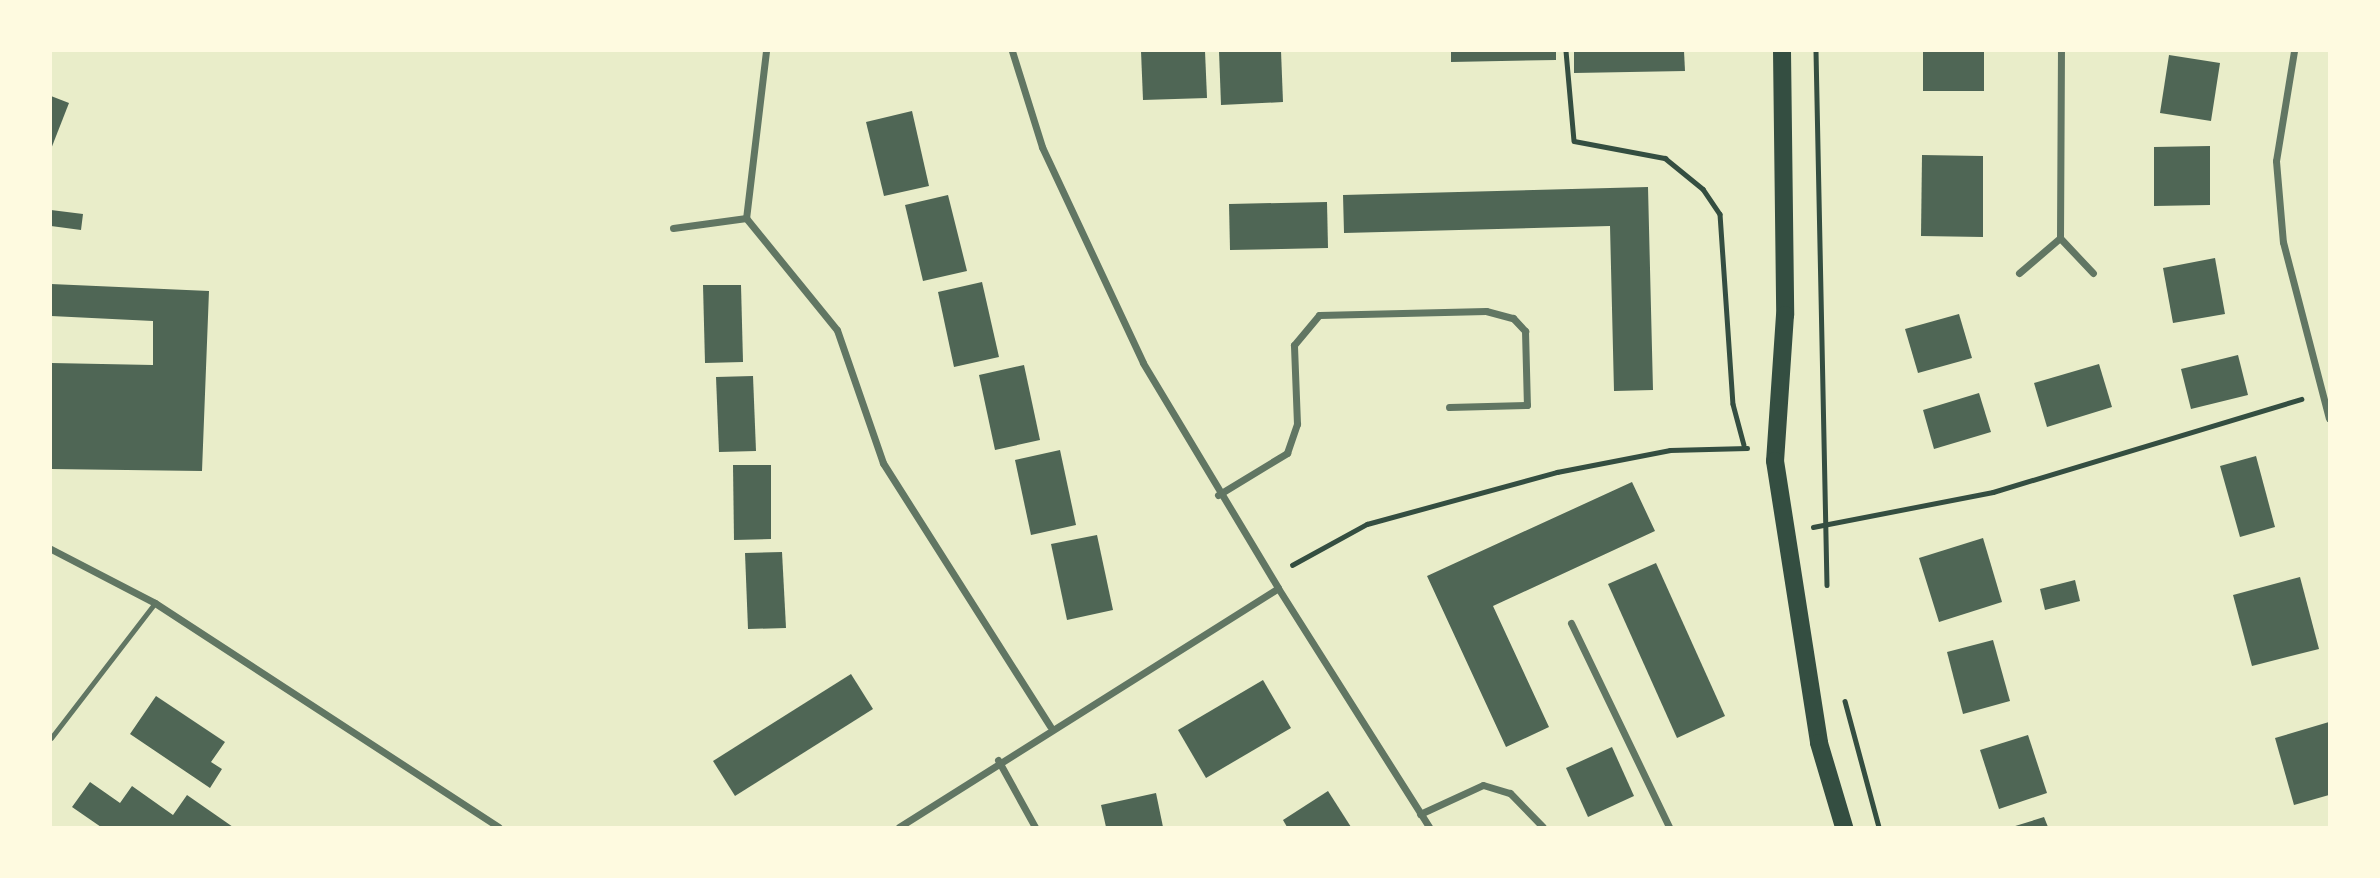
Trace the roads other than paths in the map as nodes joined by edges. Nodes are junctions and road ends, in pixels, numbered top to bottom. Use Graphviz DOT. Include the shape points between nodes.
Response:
graph roads {
  1 [pos="765,51"];
  2 [pos="1012,51"];
  3 [pos="1782,51"];
  4 [pos="2061,51"];
  5 [pos="2294,51"];
  6 [pos="747,218"];
  7 [pos="673,228"];
  8 [pos="2060,238"];
  9 [pos="2093,272"];
  10 [pos="2019,273"];
  11 [pos="1449,407"];
  12 [pos="2329,418"];
  13 [pos="1218,495"];
  14 [pos="51,549"];
  15 [pos="1278,587"];
  16 [pos="155,603"];
  17 [pos="1571,623"];
  18 [pos="1050,726"];
  19 [pos="51,738"];
  20 [pos="998,760"];
  21 [pos="1420,814"];
  22 [pos="498,827"];
  23 [pos="899,827"];
  24 [pos="1035,827"];
  25 [pos="1429,827"];
  26 [pos="1543,827"];
  27 [pos="1669,827"];
  28 [pos="1843,827"];
  1 -- 6 [label="street"];
  2 -- 13 [label="street" via="1042,147 1083,241"];
  3 -- 28 [label="main road" via="1785,315 1775,461 1819,743"];
  4 -- 8 [label="street"];
  5 -- 12 [label="street" via="2276,161 2283,242"];
  6 -- 7 [label="street"];
  6 -- 18 [label="street" via="837,330 883,463"];
  8 -- 9 [label="street"];
  8 -- 10 [label="street"];
  11 -- 13 [label="street" via="1527,405 1525,331 1513,318 1486,311 1320,315 1294,345 1297,424 1287,453"];
  13 -- 15 [label="street"];
  14 -- 16 [label="street"];
  15 -- 18 [label="street"];
  15 -- 21 [label="street"];
  16 -- 19 [label="lane"];
  16 -- 22 [label="street"];
  17 -- 27 [label="street"];
  18 -- 20 [label="street"];
  20 -- 23 [label="street"];
  20 -- 24 [label="street"];
  21 -- 25 [label="street"];
  21 -- 26 [label="street" via="1483,785 1510,793"];
}
